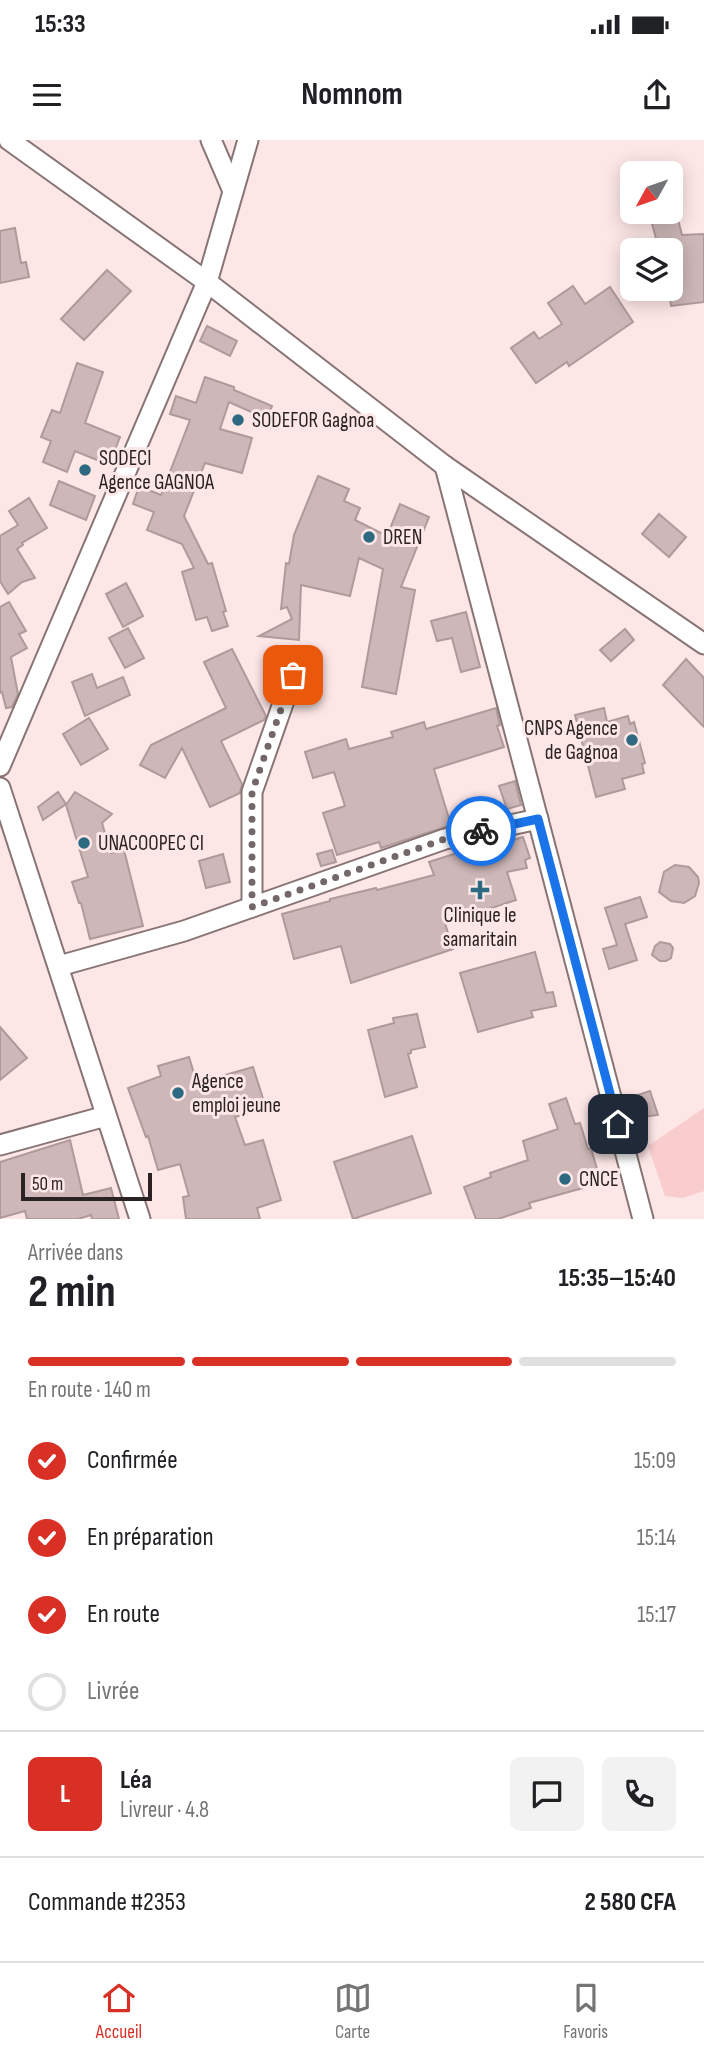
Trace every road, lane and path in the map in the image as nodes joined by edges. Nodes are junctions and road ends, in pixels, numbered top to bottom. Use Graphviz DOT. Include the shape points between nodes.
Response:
graph roads {
  1 [pos="9,140"];
  2 [pos="211,140"];
  3 [pos="248,140"];
  4 [pos="233,191"];
  5 [pos="207,282"];
  6 [pos="445,466"];
  7 [pos="704,644"];
  8 [pos="293,675"];
  9 [pos="0,766"];
  10 [pos="0,788"];
  11 [pos="538,819"];
  12 [pos="252,907"];
  13 [pos="60,967"];
  14 [pos="106,1116"];
  15 [pos="0,1145"];
  16 [pos="140,1219"];
  17 [pos="643,1219"];
  1 -- 5 [label="street"];
  2 -- 4 [label="street"];
  3 -- 4 [label="street"];
  4 -- 5 [label="street"];
  5 -- 6 [label="street"];
  5 -- 9 [label="street"];
  6 -- 7 [label="street"];
  6 -- 11 [label="street"];
  8 -- 12 [label="street" via="252,792"];
  10 -- 13 [label="street"];
  11 -- 12 [label="street" via="445,839"];
  11 -- 17 [label="street"];
  12 -- 13 [label="street"];
  13 -- 14 [label="street"];
  14 -- 15 [label="street"];
  14 -- 16 [label="street"];
}
